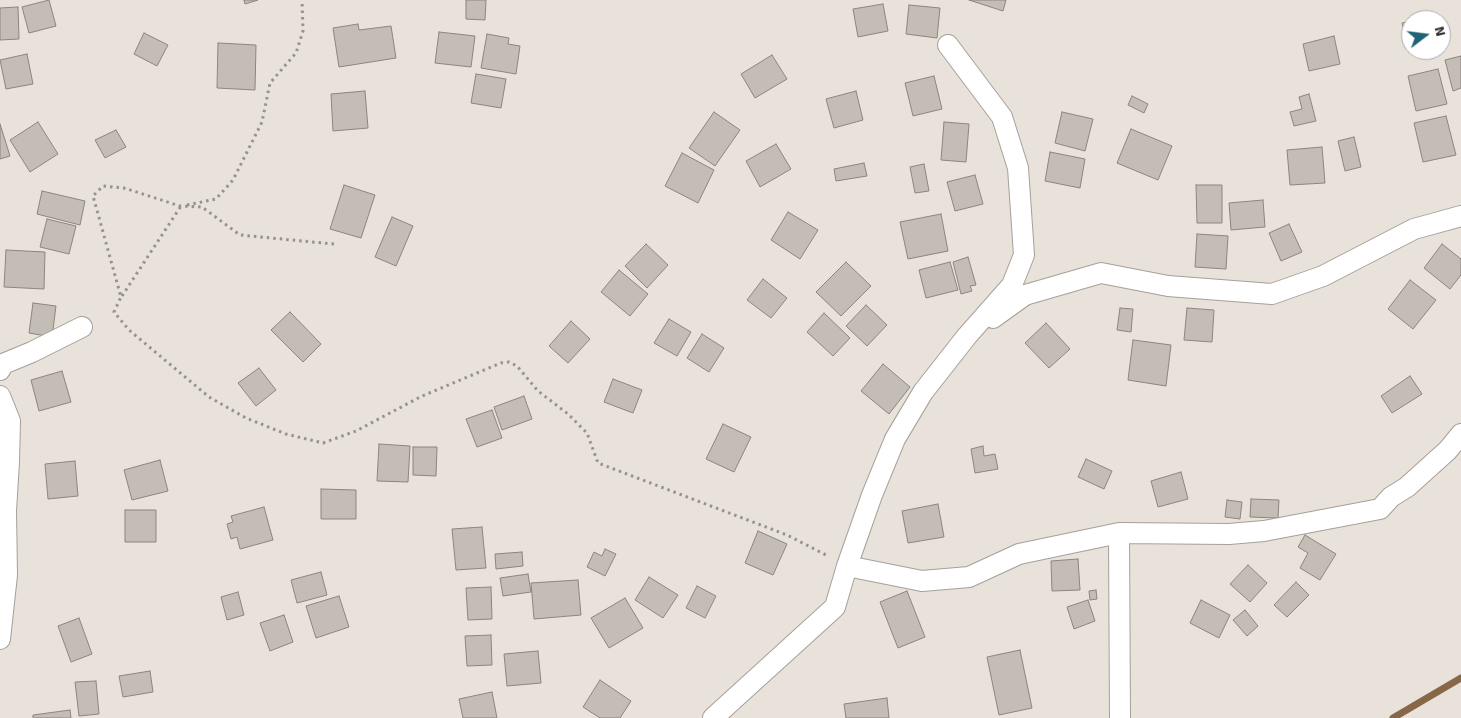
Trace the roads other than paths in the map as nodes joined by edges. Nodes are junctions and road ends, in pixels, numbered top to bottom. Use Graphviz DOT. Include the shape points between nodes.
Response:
graph roads {
  1 [pos="948,45"];
  2 [pos="1461,216"];
  3 [pos="82,327"];
  4 [pos="967,336"];
  5 [pos="0,370"];
  6 [pos="0,396"];
  7 [pos="1461,434"];
  8 [pos="1119,533"];
  9 [pos="847,566"];
  10 [pos="0,639"];
  11 [pos="713,718"];
  12 [pos="1120,718"];
  1 -- 4 [label="street" via="1002,117 1018,168 1022,222 1024,255 1012,285"];
  2 -- 4 [label="street" via="1414,229 1323,276 1272,294 1168,286 1101,273 1026,295"];
  3 -- 5 [label="street" via="4,364"];
  4 -- 9 [label="street" via="923,392 895,440"];
  6 -- 10 [label="street" via="10,421 10,462 6,511 7,575"];
  7 -- 8 [label="street" via="1448,450 1380,509 1238,533"];
  8 -- 9 [label="street" via="1020,554 969,577 922,581"];
  8 -- 12 [label="street"];
  9 -- 11 [label="street" via="835,607"];
}
